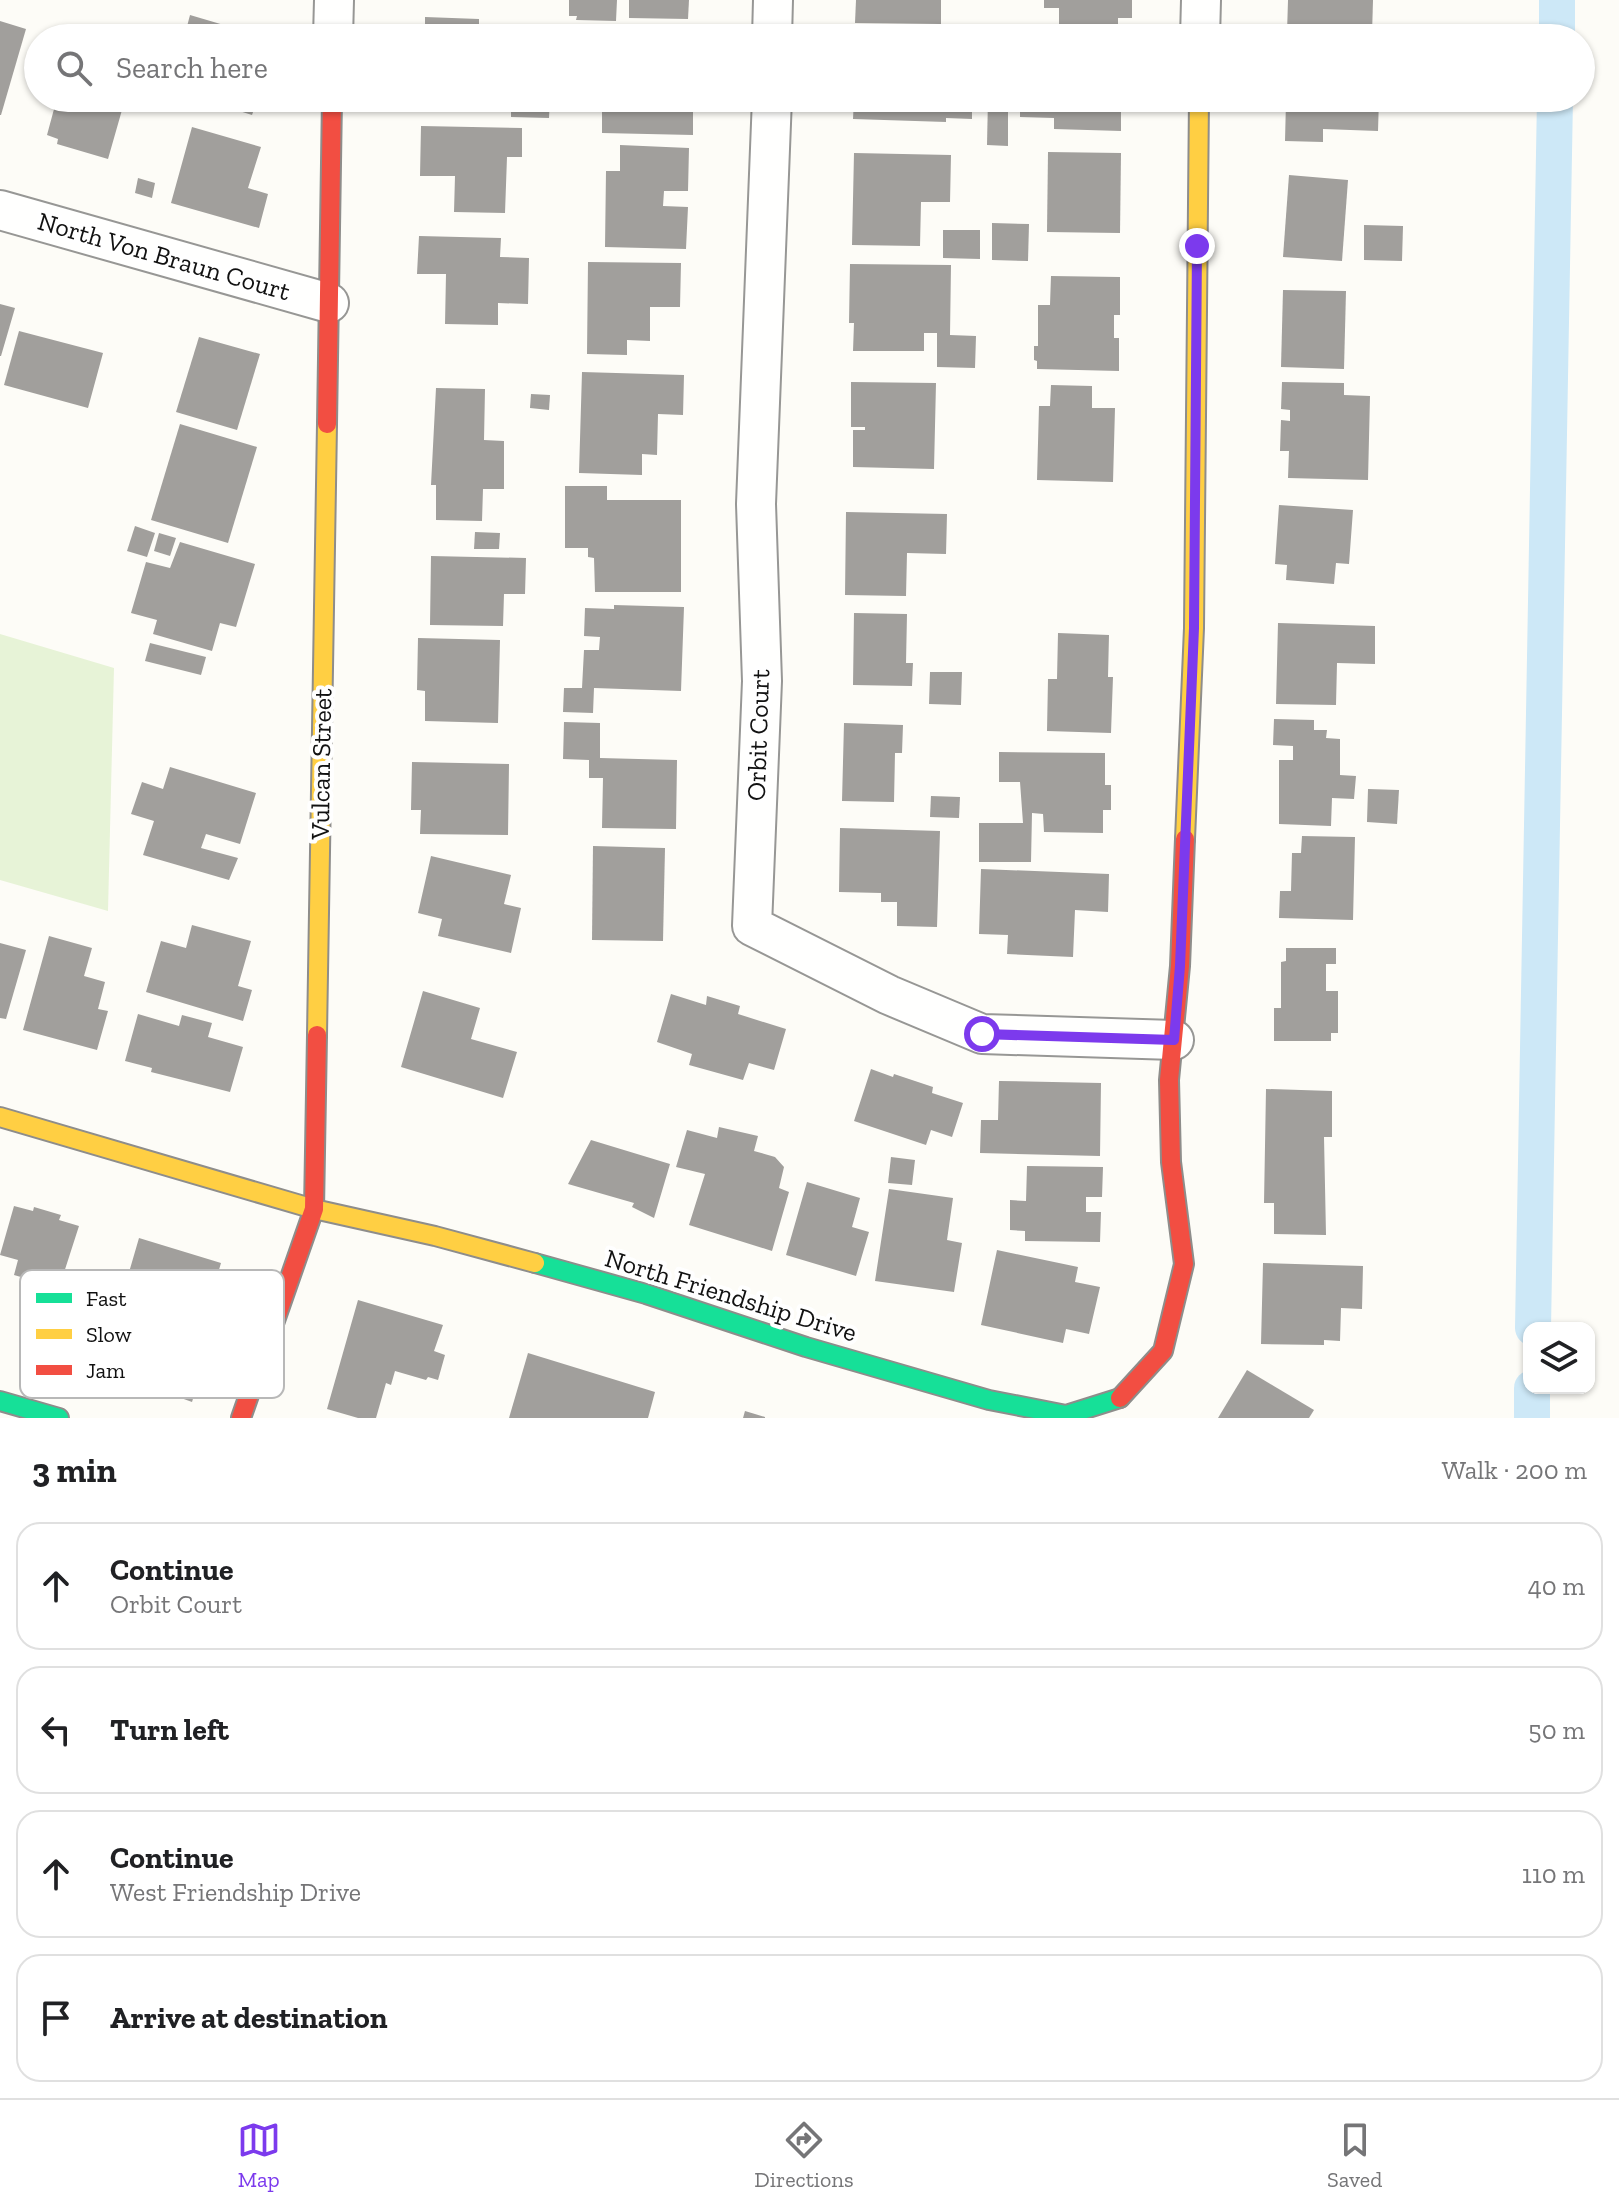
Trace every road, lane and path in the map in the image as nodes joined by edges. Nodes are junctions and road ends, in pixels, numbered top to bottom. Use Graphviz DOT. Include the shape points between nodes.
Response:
graph roads {
  1 [pos="334,0"];
  2 [pos="773,0"];
  3 [pos="1201,0"];
  4 [pos="333,24"];
  5 [pos="772,24"];
  6 [pos="1200,24"];
  7 [pos="332,112"];
  8 [pos="771,112"];
  9 [pos="1199,112"];
  10 [pos="0,210"];
  11 [pos="329,303"];
  12 [pos="1174,1040"];
  13 [pos="0,1117"];
  14 [pos="314,1209"];
  15 [pos="284,1295"];
  16 [pos="248,1398"];
  17 [pos="0,1401"];
  18 [pos="59,1418"];
  19 [pos="241,1418"];
  1 -- 4 [label="street"];
  2 -- 5 [label="street"];
  3 -- 6 [label="street"];
  7 -- 11 [label="street, Vulcan Street"];
  8 -- 12 [label="street, Orbit Court" via="756,504 762,681 752,926 889,995 982,1034"];
  9 -- 12 [label="street, North Friendship Drive" via="1194,628"];
  10 -- 11 [label="street, North Von Braun Court"];
  11 -- 14 [label="street, Vulcan Street"];
  12 -- 14 [label="street, North Friendship Drive" via="1169,1080 1171,1162 1184,1264 1163,1351 1121,1398 1066,1415 989,1400 646,1294 435,1236"];
  13 -- 14 [label="street, North Friendship Drive"];
  14 -- 15 [label="street, Vulcan Street"];
  16 -- 19 [label="street, Vulcan Street"];
  17 -- 18 [label="street"];
}
